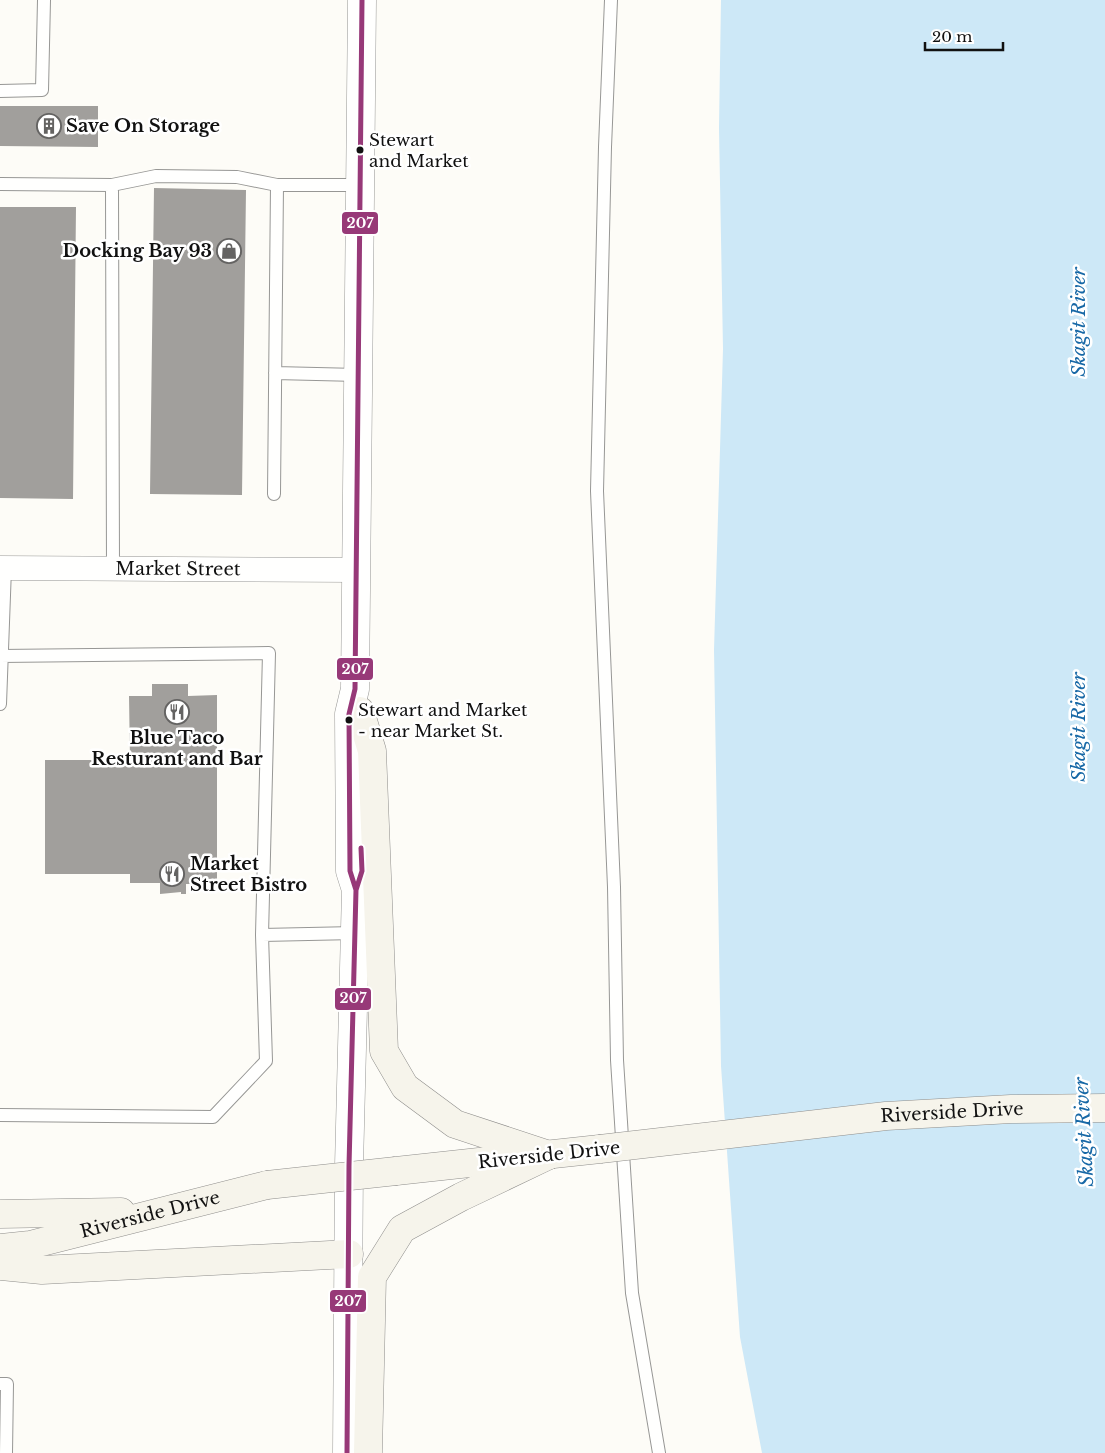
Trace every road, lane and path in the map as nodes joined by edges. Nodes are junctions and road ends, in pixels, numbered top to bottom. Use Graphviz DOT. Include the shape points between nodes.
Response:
graph roads {
  1 [pos="44,0"];
  2 [pos="362,0"];
  3 [pos="611,0"];
  4 [pos="0,91"];
  5 [pos="0,184"];
  6 [pos="112,185"];
  7 [pos="277,185"];
  8 [pos="360,185"];
  9 [pos="275,373"];
  10 [pos="358,375"];
  11 [pos="274,494"];
  12 [pos="2,568"];
  13 [pos="113,570"];
  14 [pos="356,570"];
  15 [pos="1,656"];
  16 [pos="357,700"];
  17 [pos="0,704"];
  18 [pos="355,932"];
  19 [pos="262,935"];
  20 [pos="1105,1108"];
  21 [pos="0,1115"];
  22 [pos="549,1155"];
  23 [pos="173,1211"];
  24 [pos="0,1214"];
  25 [pos="0,1248"];
  26 [pos="349,1254"];
  27 [pos="0,1266"];
  28 [pos="0,1384"];
  29 [pos="6,1453"];
  30 [pos="347,1453"];
  31 [pos="368,1453"];
  32 [pos="659,1453"];
  1 -- 4 [label="lane" via="42,90"];
  2 -- 8 [label="street"];
  3 -- 32 [label="lane" via="597,491 614,887 617,1060 632,1293"];
  5 -- 6 [label="lane"];
  6 -- 7 [label="lane" via="156,176 237,177"];
  6 -- 13 [label="lane"];
  7 -- 8 [label="lane"];
  7 -- 9 [label="lane"];
  8 -- 10 [label="street"];
  9 -- 10 [label="lane"];
  9 -- 11 [label="lane"];
  10 -- 14 [label="street"];
  12 -- 13 [label="street, Market Street"];
  12 -- 15 [label="lane"];
  13 -- 14 [label="street, Market Street"];
  14 -- 16 [label="street"];
  15 -- 17 [label="lane"];
  15 -- 19 [label="lane" via="269,653"];
  16 -- 18 [label="street" via="362,871 356,890"];
  16 -- 22 [label="main road" via="372,751 384,1051 405,1087 455,1124"];
  18 -- 19 [label="lane"];
  18 -- 26 [label="street"];
  19 -- 21 [label="lane" via="266,1061 213,1117"];
  20 -- 22 [label="main road, Riverside Drive, bridge" via="886,1116"];
  22 -- 23 [label="main road, Riverside Drive, bridge" via="267,1185"];
  22 -- 31 [label="main road" via="402,1229 372,1277"];
  23 -- 24 [label="main road"];
  23 -- 25 [label="main road, Riverside Drive" via="30,1246"];
  26 -- 27 [label="main road" via="42,1270"];
  26 -- 30 [label="street"];
  28 -- 29 [label="lane" via="7,1384"];
}
